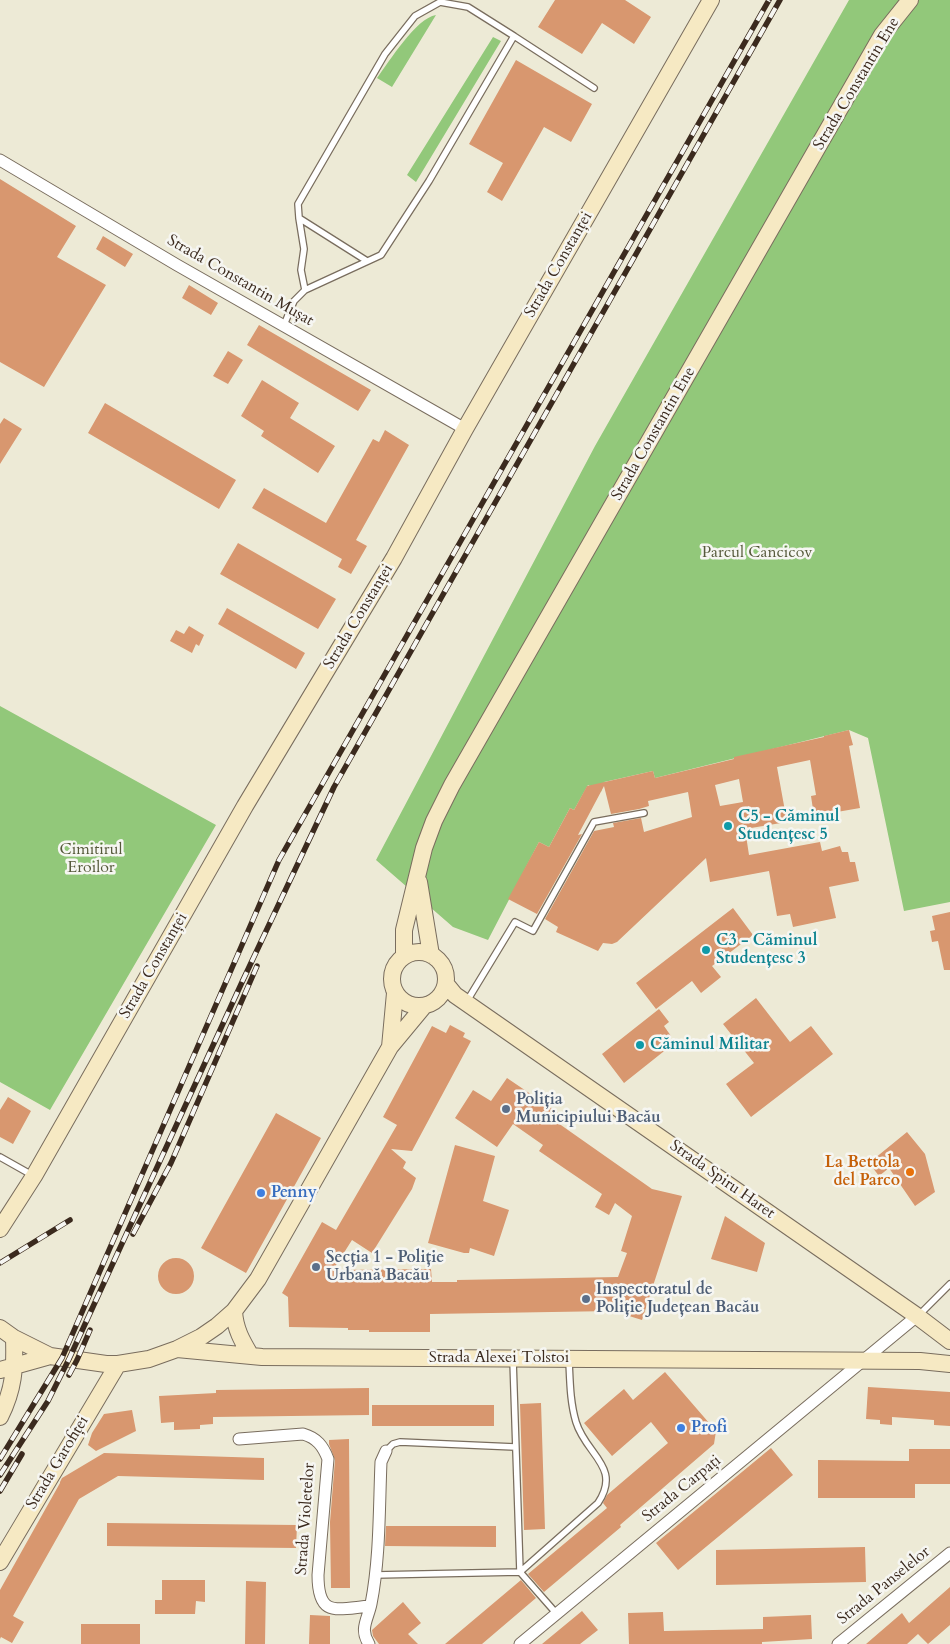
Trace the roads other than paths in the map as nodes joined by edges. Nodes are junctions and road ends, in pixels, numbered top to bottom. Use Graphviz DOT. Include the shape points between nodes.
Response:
graph roads {
  1 [pos="710,0"];
  2 [pos="910,0"];
  3 [pos="514,36"];
  4 [pos="594,88"];
  5 [pos="0,160"];
  6 [pos="298,218"];
  7 [pos="367,261"];
  8 [pos="305,290"];
  9 [pos="284,325"];
  10 [pos="465,429"];
  11 [pos="644,813"];
  12 [pos="418,878"];
  13 [pos="431,955"];
  14 [pos="404,956"];
  15 [pos="446,984"];
  16 [pos="395,993"];
  17 [pos="466,1003"];
  18 [pos="424,1006"];
  19 [pos="390,1047"];
  20 [pos="0,1157"];
  21 [pos="34,1176"];
  22 [pos="0,1229"];
  23 [pos="950,1284"];
  24 [pos="234,1311"];
  25 [pos="917,1316"];
  26 [pos="0,1328"];
  27 [pos="14,1338"];
  28 [pos="950,1341"];
  29 [pos="177,1349"];
  30 [pos="50,1356"];
  31 [pos="251,1356"];
  32 [pos="513,1358"];
  33 [pos="569,1358"];
  34 [pos="865,1361"];
  35 [pos="118,1364"];
  36 [pos="950,1364"];
  37 [pos="7,1369"];
  38 [pos="0,1417"];
  39 [pos="239,1438"];
  40 [pos="515,1447"];
  41 [pos="386,1451"];
  42 [pos="950,1553"];
  43 [pos="0,1562"];
  44 [pos="520,1572"];
  45 [pos="376,1574"];
  46 [pos="370,1606"];
  47 [pos="556,1613"];
  48 [pos="369,1644"];
  49 [pos="520,1644"];
  50 [pos="838,1644"];
  1 -- 10 [label="street, Strada Constanței"];
  2 -- 12 [label="street, Strada Constantin Ene" via="882,35 452,785 424,848"];
  3 -- 4 [label="lane"];
  3 -- 6 [label="lane" via="468,7 440,2 415,16 385,54 298,204"];
  3 -- 7 [label="lane" via="404,220 381,255"];
  5 -- 9 [label="street, Strada Constantin Mușat"];
  6 -- 7 [label="lane"];
  6 -- 8 [label="lane" via="304,249 301,270"];
  7 -- 8 [label="lane"];
  8 -- 9 [label="lane" via="294,301"];
  9 -- 10 [label="street, Strada Constantin Mușat"];
  10 -- 21 [label="street, Strada Constanței" via="394,558 245,806"];
  11 -- 17 [label="lane" via="594,822 533,931 515,922"];
  12 -- 13 [label="street, Strada Constantin Ene"];
  12 -- 14 [label="street, Strada Constantin Ene" via="404,930"];
  13 -- 14 [label="street" via="422,952"];
  13 -- 15 [label="street" via="443,967"];
  14 -- 16 [label="street" via="393,970 391,982"];
  15 -- 17 [label="street, Strada Spiru Haret"];
  15 -- 18 [label="street" via="434,1002"];
  16 -- 18 [label="street" via="407,1004"];
  16 -- 19 [label="street"];
  17 -- 25 [label="street, Strada Spiru Haret"];
  18 -- 19 [label="street"];
  19 -- 24 [label="street" via="258,1279"];
  20 -- 21 [label="lane"];
  21 -- 22 [label="street, Strada Constanței"];
  23 -- 25 [label="lane"];
  24 -- 29 [label="street" via="201,1337"];
  24 -- 31 [label="street" via="235,1325"];
  25 -- 28 [label="street, Strada Spiru Haret"];
  25 -- 34 [label="street, Strada Carpați"];
  26 -- 27 [label="street, Strada Alexei Tolstoi"];
  27 -- 30 [label="street, Strada Alexei Tolstoi"];
  27 -- 37 [label="street"];
  29 -- 31 [label="street, Strada Alexei Tolstoi"];
  29 -- 35 [label="street, Strada Alexei Tolstoi" via="149,1360"];
  30 -- 35 [label="street, Strada Alexei Tolstoi"];
  30 -- 37 [label="street, Strada Alexei Tolstoi"];
  31 -- 32 [label="street, Strada Alexei Tolstoi"];
  32 -- 33 [label="street, Strada Alexei Tolstoi"];
  32 -- 40 [label="lane"];
  33 -- 34 [label="street, Strada Alexei Tolstoi"];
  33 -- 44 [label="lane" via="570,1393 576,1422 583,1439 605,1470 605,1492 598,1503"];
  34 -- 36 [label="street, Strada Alexei Tolstoi"];
  34 -- 47 [label="street, Strada Carpați"];
  35 -- 43 [label="street, Strada Garofiței"];
  37 -- 38 [label="street" via="10,1398"];
  39 -- 46 [label="street, Strada Violetelor" via="303,1434 319,1442 328,1459 318,1575 321,1601 337,1609"];
  40 -- 41 [label="lane" via="400,1442"];
  40 -- 44 [label="lane"];
  41 -- 45 [label="street" via="381,1462"];
  42 -- 50 [label="street, Strada Panselelor"];
  44 -- 45 [label="lane"];
  44 -- 47 [label="lane"];
  45 -- 46 [label="street"];
  46 -- 48 [label="street" via="364,1626"];
  47 -- 49 [label="street, Strada Carpați"];
}
